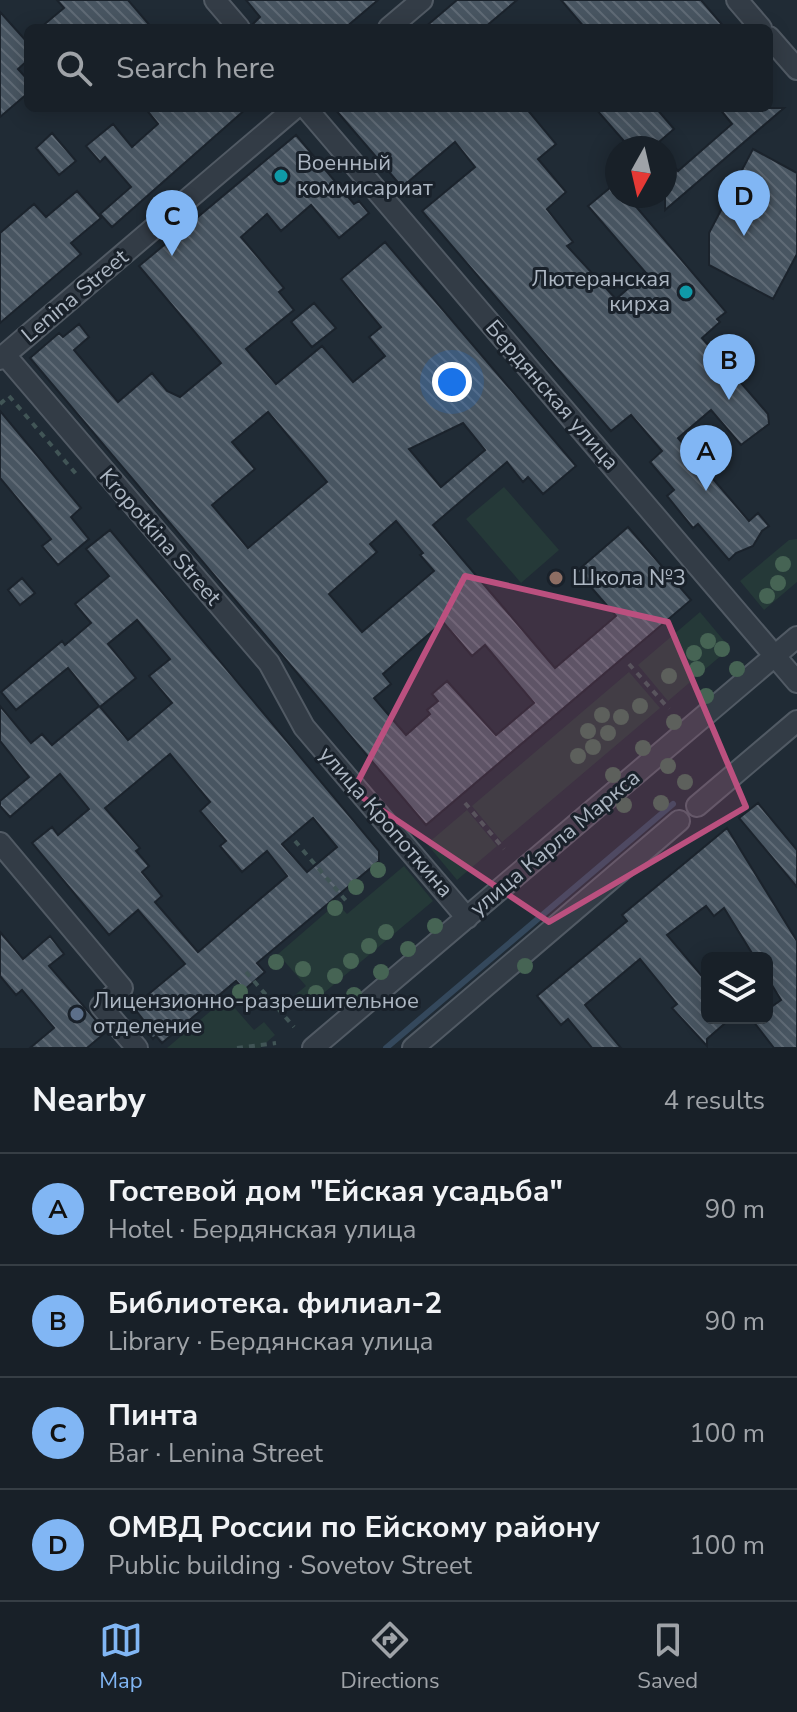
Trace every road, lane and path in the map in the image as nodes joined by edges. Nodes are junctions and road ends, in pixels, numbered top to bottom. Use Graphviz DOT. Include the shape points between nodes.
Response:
graph roads {
  1 [pos="215,0"];
  2 [pos="422,0"];
  3 [pos="737,0"];
  4 [pos="236,24"];
  5 [pos="394,24"];
  6 [pos="758,24"];
  7 [pos="773,42"];
  8 [pos="797,69"];
  9 [pos="290,112"];
  10 [pos="309,112"];
  11 [pos="2,357"];
  12 [pos="9,396"];
  13 [pos="0,404"];
  14 [pos="797,637"];
  15 [pos="775,656"];
  16 [pos="629,664"];
  17 [pos="797,682"];
  18 [pos="669,709"];
  19 [pos="797,721"];
  20 [pos="465,803"];
  21 [pos="697,806"];
  22 [pos="679,821"];
  23 [pos="295,841"];
  24 [pos="0,843"];
  25 [pos="504,849"];
  26 [pos="348,903"];
  27 [pos="467,918"];
  28 [pos="246,972"];
  29 [pos="294,1027"];
  30 [pos="276,1043"];
  31 [pos="137,1048"];
  32 [pos="237,1048"];
  33 [pos="313,1048"];
  34 [pos="413,1048"];
  1 -- 4 [label="street"];
  2 -- 5 [label="street"];
  3 -- 6 [label="street"];
  7 -- 8 [label="street"];
  9 -- 11 [label="street, Lenina Street"];
  10 -- 15 [label="street, Бердянская улица"];
  11 -- 27 [label="street, улица Кропоткина" via="269,663 304,727"];
  12 -- 13 [label="path"];
  14 -- 15 [label="street, улица Карла Маркса"];
  15 -- 17 [label="street, Бердянская улица"];
  15 -- 27 [label="street, улица Карла Маркса"];
  16 -- 18 [label="path"];
  19 -- 21 [label="street"];
  20 -- 25 [label="path"];
  22 -- 34 [label="street"];
  23 -- 26 [label="path"];
  24 -- 31 [label="street" via="122,988 101,1006"];
  27 -- 33 [label="street, улица Карла Маркса"];
  28 -- 29 [label="path"];
  30 -- 32 [label="path"];
}
